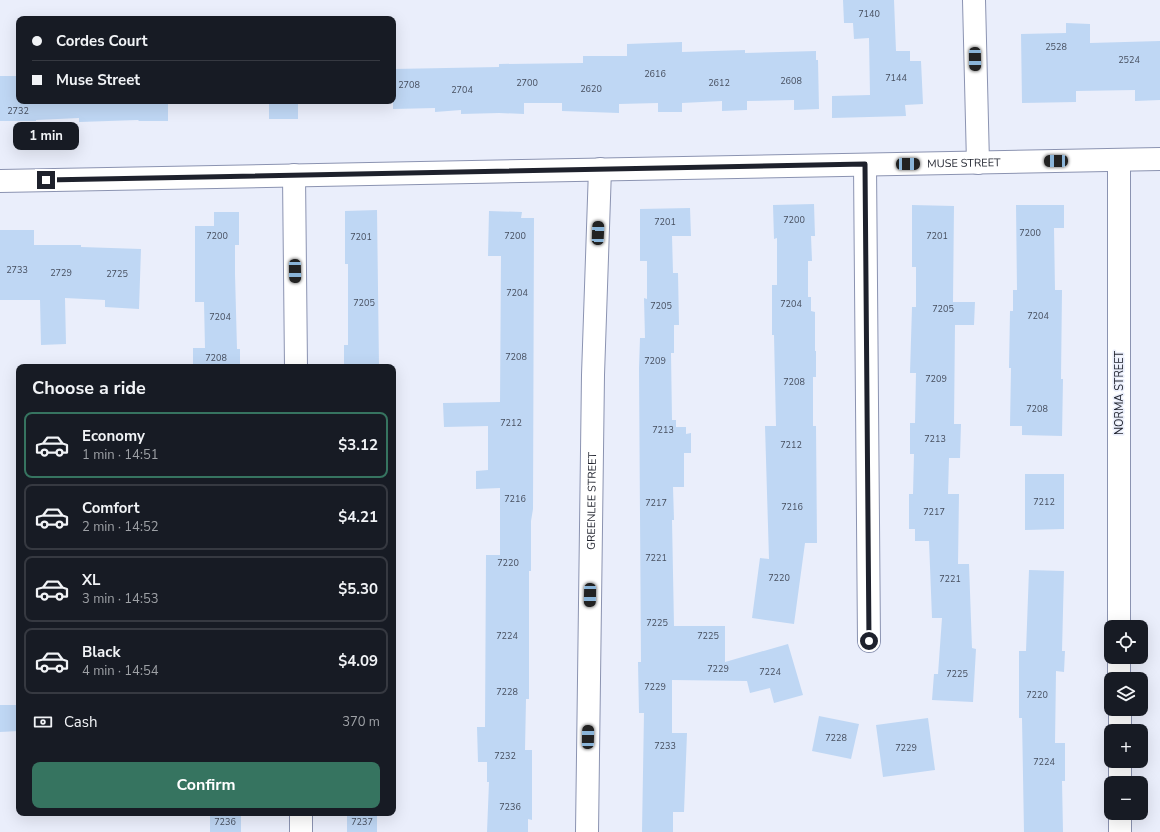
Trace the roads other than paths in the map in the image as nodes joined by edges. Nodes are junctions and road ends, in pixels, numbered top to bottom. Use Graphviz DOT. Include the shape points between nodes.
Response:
graph roads {
  1 [pos="974,0"];
  2 [pos="1160,159"];
  3 [pos="1119,160"];
  4 [pos="978,163"];
  5 [pos="865,164"];
  6 [pos="600,170"];
  7 [pos="294,175"];
  8 [pos="0,181"];
  9 [pos="296,364"];
  10 [pos="1119,620"];
  11 [pos="869,641"];
  12 [pos="301,816"];
  13 [pos="1120,820"];
  14 [pos="301,832"];
  15 [pos="587,832"];
  16 [pos="1120,832"];
  1 -- 4 [label="street"];
  2 -- 3 [label="street, MUSE STREET"];
  3 -- 4 [label="street, MUSE STREET"];
  3 -- 10 [label="street, NORMA STREET"];
  4 -- 5 [label="street, MUSE STREET"];
  5 -- 6 [label="street, MUSE STREET"];
  5 -- 11 [label="street"];
  6 -- 7 [label="street, MUSE STREET"];
  6 -- 15 [label="street, GREENLEE STREET" via="593,375"];
  7 -- 8 [label="street, MUSE STREET"];
  7 -- 9 [label="street"];
  12 -- 14 [label="street"];
  13 -- 16 [label="street"];
}
